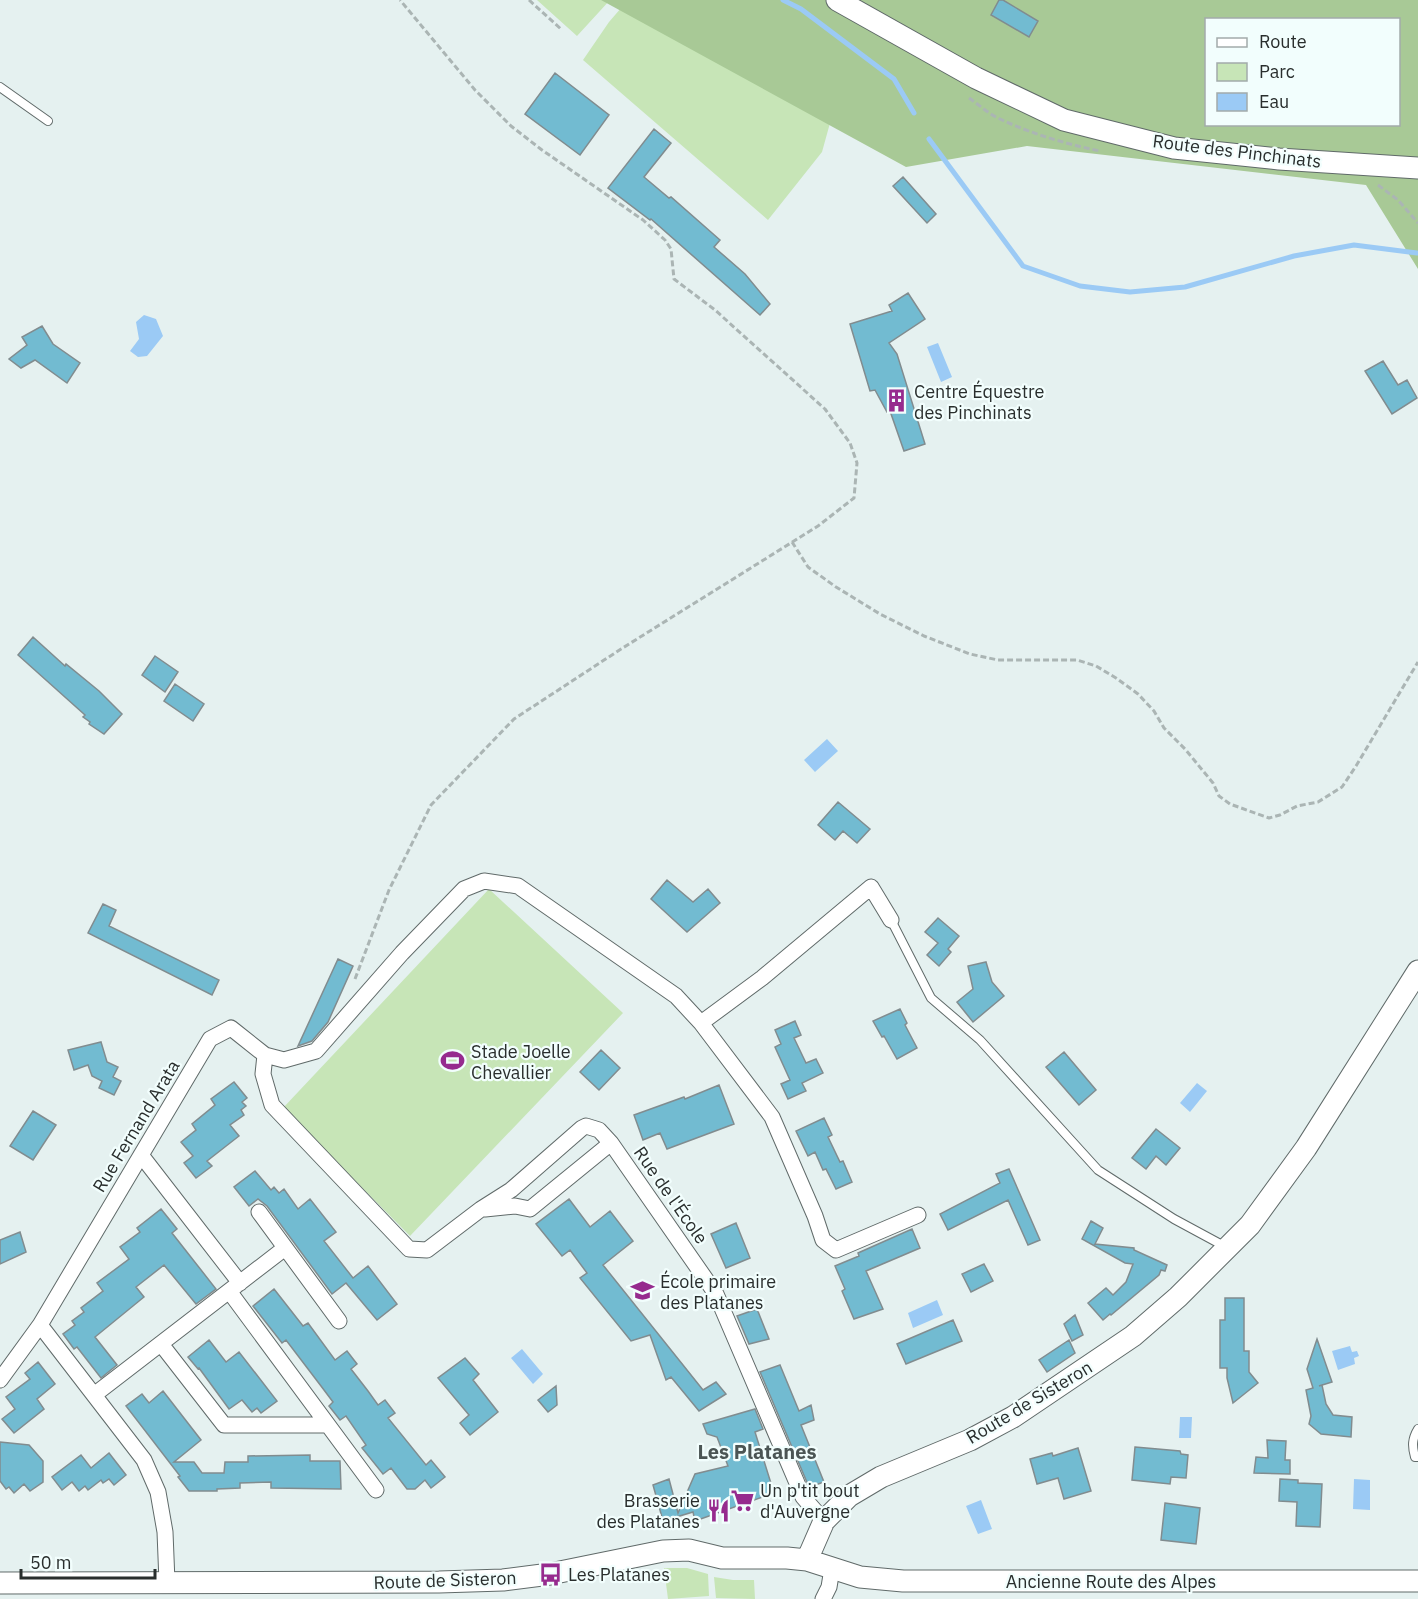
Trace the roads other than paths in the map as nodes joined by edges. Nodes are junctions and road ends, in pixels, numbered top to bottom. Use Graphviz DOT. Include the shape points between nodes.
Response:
graph roads {
  1 [pos="837,0"];
  2 [pos="0,87"];
  3 [pos="48,121"];
  4 [pos="1418,168"];
  5 [pos="891,920"];
  6 [pos="1418,971"];
  7 [pos="701,1023"];
  8 [pos="265,1055"];
  9 [pos="611,1143"];
  10 [pos="141,1155"];
  11 [pos="481,1209"];
  12 [pos="259,1212"];
  13 [pos="918,1215"];
  14 [pos="285,1248"];
  15 [pos="1227,1248"];
  16 [pos="235,1287"];
  17 [pos="339,1321"];
  18 [pos="40,1325"];
  19 [pos="161,1344"];
  20 [pos="0,1380"];
  21 [pos="94,1395"];
  22 [pos="327,1425"];
  23 [pos="1418,1429"];
  24 [pos="1418,1457"];
  25 [pos="376,1490"];
  26 [pos="824,1521"];
  27 [pos="807,1560"];
  28 [pos="832,1569"];
  29 [pos="1418,1581"];
  30 [pos="167,1582"];
  31 [pos="0,1583"];
  32 [pos="823,1599"];
  1 -- 4 [label="main road, Route des Pinchinats" via="976,78 1064,120 1174,148"];
  2 -- 3 [label="lane"];
  5 -- 7 [label="street" via="871,887"];
  5 -- 15 [label="lane" via="931,998 980,1040 1098,1170"];
  6 -- 15 [label="main road, Route de Sisteron" via="1306,1148 1250,1225"];
  7 -- 8 [label="street" via="676,996 518,886 484,881 464,889 316,1051 284,1060"];
  7 -- 13 [label="street" via="772,1117 823,1240 836,1250"];
  8 -- 10 [label="street, Rue Fernand Arata" via="231,1028 210,1039"];
  8 -- 11 [label="street" via="263,1074 272,1105 409,1249 427,1250"];
  9 -- 11 [label="street" via="530,1209"];
  9 -- 11 [label="street, Rue de l'École" via="599,1130 586,1126 511,1190"];
  9 -- 26 [label="street, Rue de l'École" via="716,1294 803,1497"];
  10 -- 16 [label="street"];
  10 -- 18 [label="street, Rue Fernand Arata"];
  12 -- 14 [label="street"];
  14 -- 16 [label="street"];
  14 -- 17 [label="street"];
  15 -- 26 [label="main road, Route de Sisteron" via="1133,1336 1062,1385 970,1440 881,1477 849,1496"];
  16 -- 19 [label="street"];
  16 -- 22 [label="street"];
  18 -- 20 [label="street, Rue Fernand Arata"];
  18 -- 21 [label="street"];
  19 -- 21 [label="street"];
  19 -- 22 [label="street" via="224,1425"];
  21 -- 30 [label="street" via="144,1460 158,1492"];
  22 -- 25 [label="street"];
  23 -- 24 [label="lane" via="1412,1446"];
  26 -- 27 [label="main road, Route de Sisteron"];
  27 -- 28 [label="main road, Ancienne Route des Alpes"];
  27 -- 30 [label="main road, Route de Sisteron" via="722,1558 689,1550 663,1551 503,1580"];
  28 -- 29 [label="main road, Ancienne Route des Alpes" via="860,1577 903,1581"];
  28 -- 32 [label="street"];
  30 -- 31 [label="main road, Route de Sisteron"];
}
